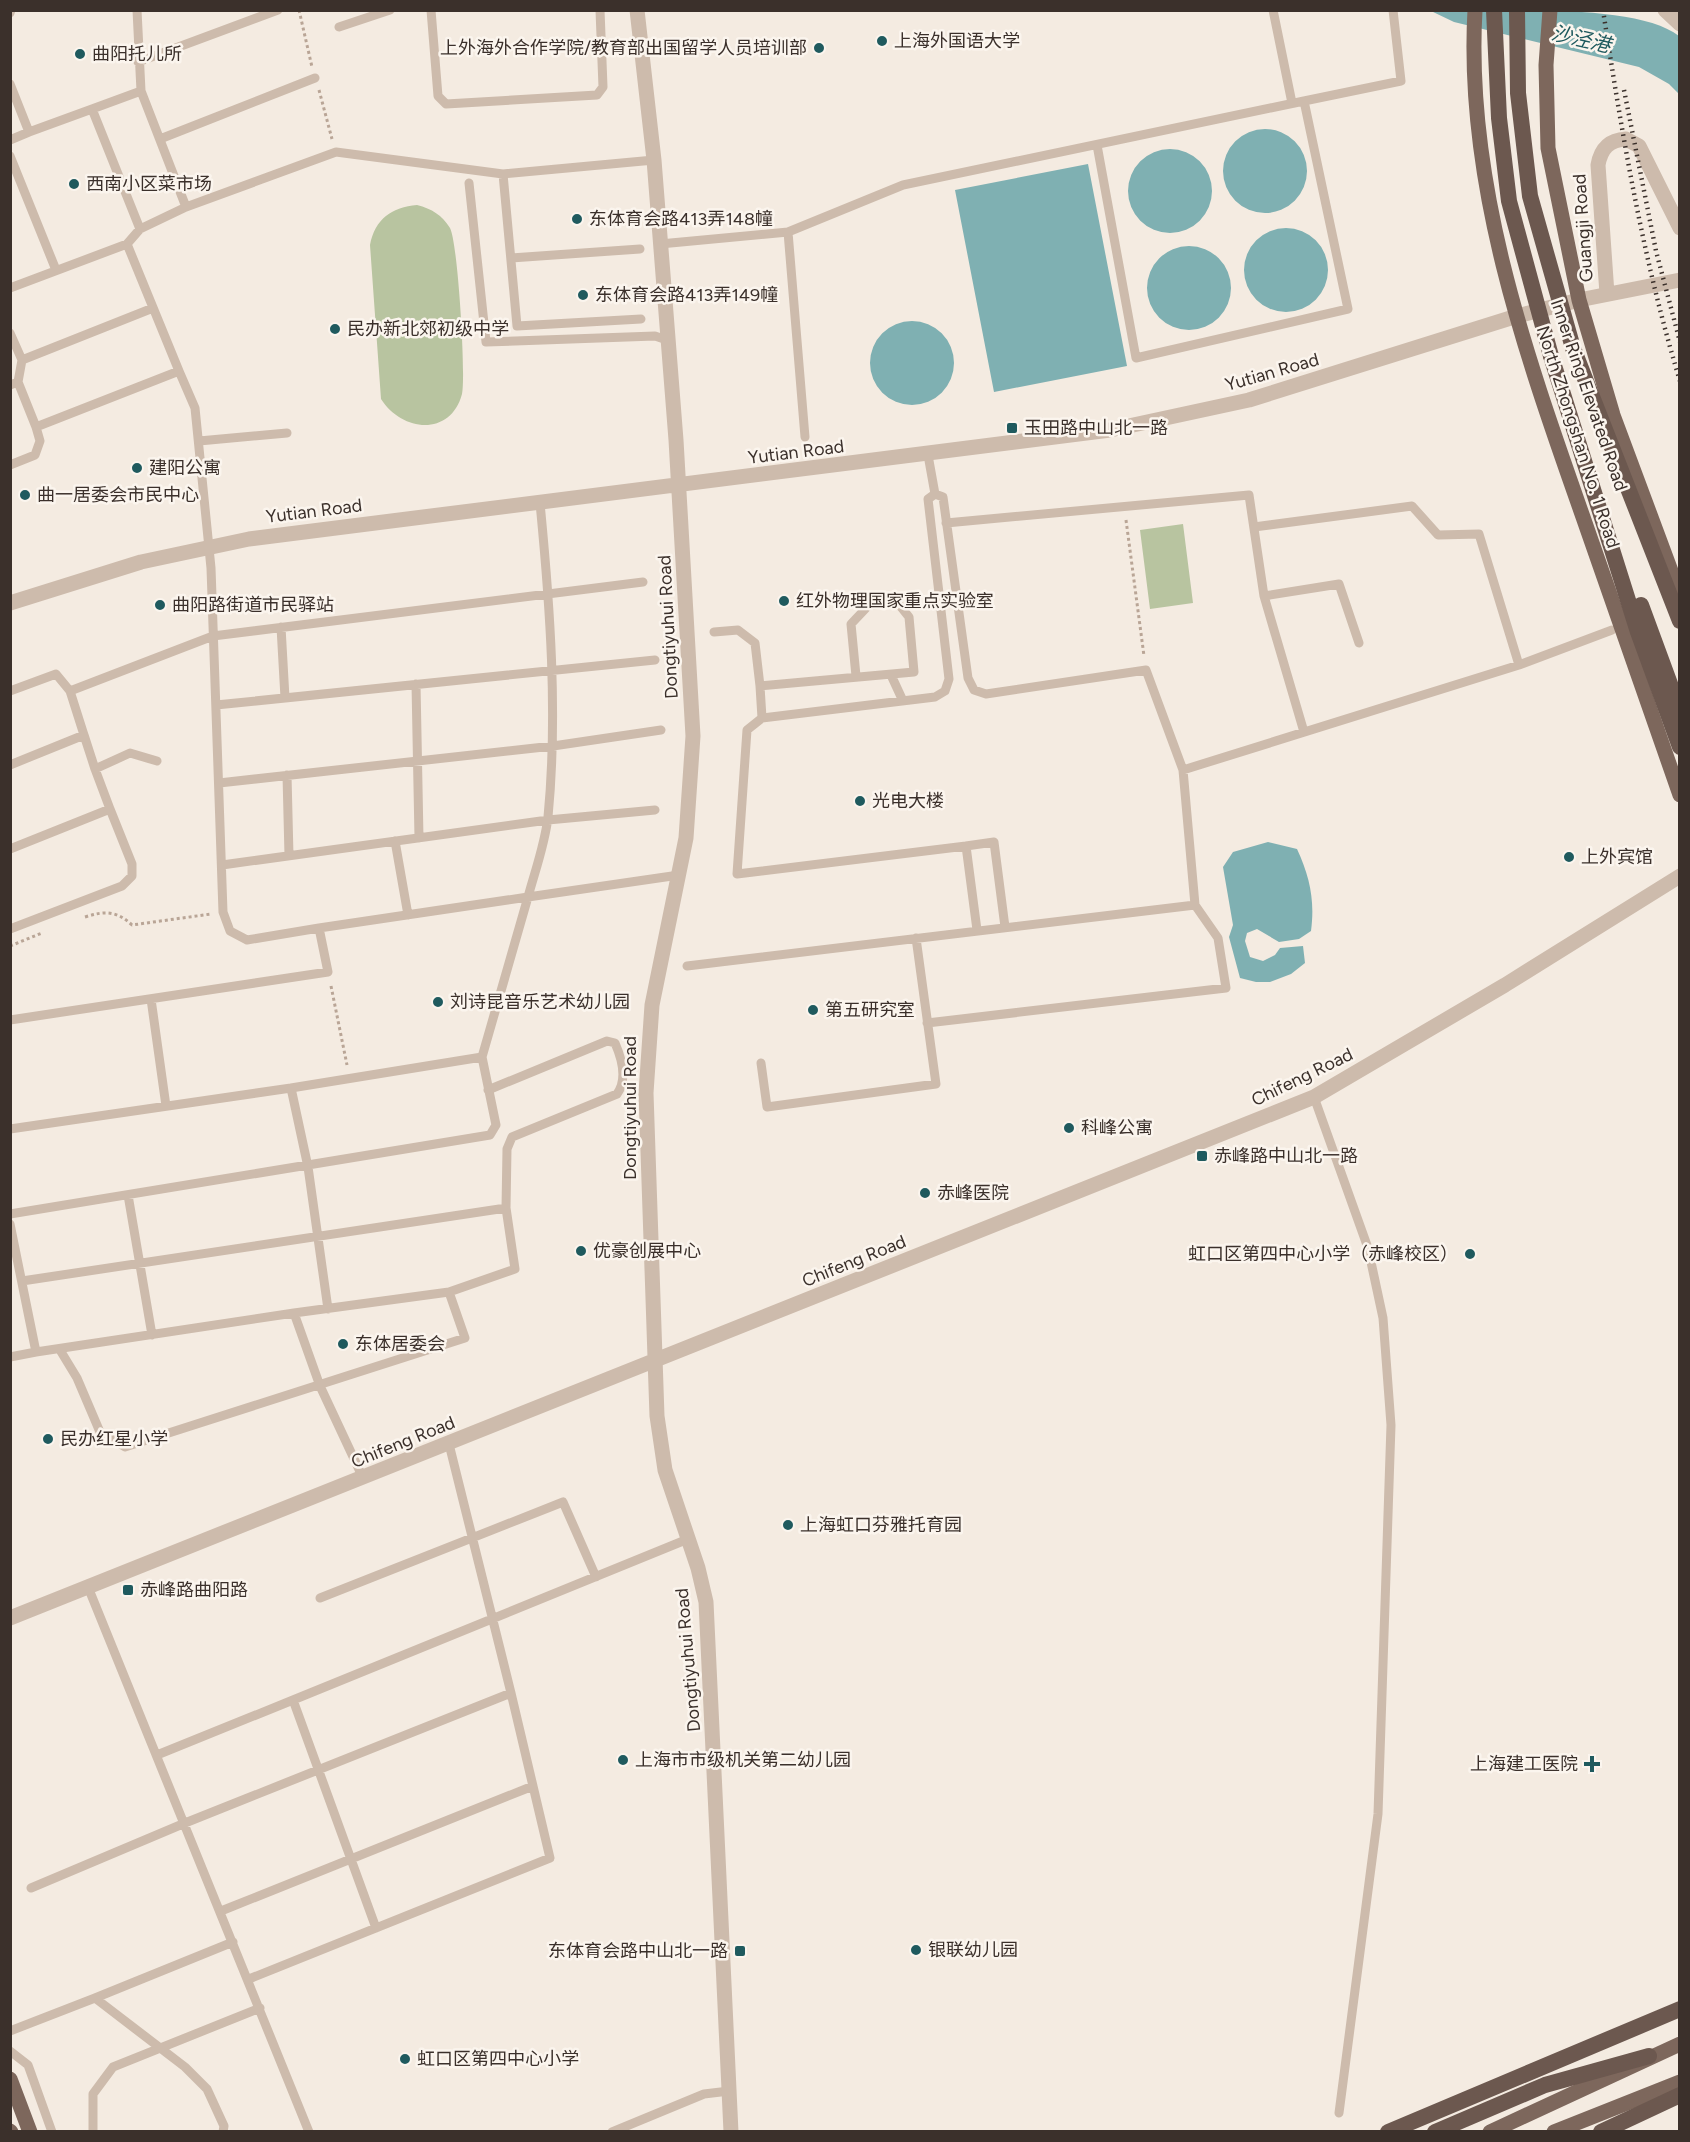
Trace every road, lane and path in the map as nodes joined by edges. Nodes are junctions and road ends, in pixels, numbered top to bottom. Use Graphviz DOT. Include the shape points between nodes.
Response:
graph roads {
  1 [pos="137,10"];
  2 [pos="278,10"];
  3 [pos="390,10"];
  4 [pos="431,10"];
  5 [pos="600,10"];
  6 [pos="637,10"];
  7 [pos="1273,10"];
  8 [pos="1393,10"];
  9 [pos="1475,10"];
  10 [pos="1494,10"];
  11 [pos="1517,10"];
  12 [pos="1550,10"];
  13 [pos="1665,10"];
  14 [pos="1680,24"];
  15 [pos="339,27"];
  16 [pos="138,62"];
  17 [pos="315,78"];
  18 [pos="10,84"];
  19 [pos="141,91"];
  20 [pos="1304,101"];
  21 [pos="1292,103"];
  22 [pos="92,109"];
  23 [pos="29,132"];
  24 [pos="160,139"];
  25 [pos="10,140"];
  26 [pos="1097,145"];
  27 [pos="10,156"];
  28 [pos="654,160"];
  29 [pos="503,174"];
  30 [pos="469,183"];
  31 [pos="186,207"];
  32 [pos="1680,228"];
  33 [pos="140,229"];
  34 [pos="788,232"];
  35 [pos="126,244"];
  36 [pos="660,244"];
  37 [pos="640,249"];
  38 [pos="511,258"];
  39 [pos="56,270"];
  40 [pos="1680,280"];
  41 [pos="10,288"];
  42 [pos="1607,294"];
  43 [pos="1579,300"];
  44 [pos="153,308"];
  45 [pos="1517,316"];
  46 [pos="642,319"];
  47 [pos="10,333"];
  48 [pos="667,340"];
  49 [pos="1551,356"];
  50 [pos="22,360"];
  51 [pos="179,371"];
  52 [pos="14,384"];
  53 [pos="36,427"];
  54 [pos="286,433"];
  55 [pos="805,437"];
  56 [pos="199,441"];
  57 [pos="928,455"];
  58 [pos="10,465"];
  59 [pos="679,486"];
  60 [pos="935,494"];
  61 [pos="540,503"];
  62 [pos="1124,506"];
  63 [pos="946,523"];
  64 [pos="1254,527"];
  65 [pos="209,546"];
  66 [pos="643,582"];
  67 [pos="548,592"];
  68 [pos="1680,595"];
  69 [pos="1264,596"];
  70 [pos="10,603"];
  71 [pos="1680,621"];
  72 [pos="281,627"];
  73 [pos="1612,630"];
  74 [pos="714,632"];
  75 [pos="213,636"];
  76 [pos="1359,644"];
  77 [pos="655,660"];
  78 [pos="1519,665"];
  79 [pos="550,670"];
  80 [pos="1146,670"];
  81 [pos="891,675"];
  82 [pos="856,676"];
  83 [pos="416,684"];
  84 [pos="760,686"];
  85 [pos="10,691"];
  86 [pos="70,691"];
  87 [pos="285,698"];
  88 [pos="903,701"];
  89 [pos="216,705"];
  90 [pos="1680,711"];
  91 [pos="762,718"];
  92 [pos="661,730"];
  93 [pos="1304,732"];
  94 [pos="84,735"];
  95 [pos="553,746"];
  96 [pos="1680,747"];
  97 [pos="156,761"];
  98 [pos="418,761"];
  99 [pos="10,765"];
  100 [pos="95,769"];
  101 [pos="1182,770"];
  102 [pos="287,776"];
  103 [pos="219,783"];
  104 [pos="1680,795"];
  105 [pos="110,809"];
  106 [pos="655,810"];
  107 [pos="548,820"];
  108 [pos="419,838"];
  109 [pos="395,841"];
  110 [pos="966,846"];
  111 [pos="10,849"];
  112 [pos="289,856"];
  113 [pos="222,865"];
  114 [pos="679,875"];
  115 [pos="1680,876"];
  116 [pos="528,897"];
  117 [pos="1195,905"];
  118 [pos="223,912"];
  119 [pos="408,915"];
  120 [pos="78,919"];
  121 [pos="1005,927"];
  122 [pos="319,928"];
  123 [pos="10,929"];
  124 [pos="49,930"];
  125 [pos="977,930"];
  126 [pos="916,938"];
  127 [pos="10,946"];
  128 [pos="687,966"];
  129 [pos="328,972"];
  130 [pos="151,999"];
  131 [pos="10,1020"];
  132 [pos="927,1023"];
  133 [pos="482,1057"];
  134 [pos="761,1063"];
  135 [pos="350,1078"];
  136 [pos="291,1088"];
  137 [pos="488,1090"];
  138 [pos="1314,1097"];
  139 [pos="166,1106"];
  140 [pos="10,1129"];
  141 [pos="308,1167"];
  142 [pos="128,1195"];
  143 [pos="506,1208"];
  144 [pos="10,1214"];
  145 [pos="10,1224"];
  146 [pos="319,1237"];
  147 [pos="14,1259"];
  148 [pos="140,1263"];
  149 [pos="22,1281"];
  150 [pos="449,1292"];
  151 [pos="328,1309"];
  152 [pos="294,1313"];
  153 [pos="152,1335"];
  154 [pos="60,1350"];
  155 [pos="36,1352"];
  156 [pos="10,1357"];
  157 [pos="655,1362"];
  158 [pos="320,1386"];
  159 [pos="449,1444"];
  160 [pos="363,1478"];
  161 [pos="472,1538"];
  162 [pos="688,1539"];
  163 [pos="596,1577"];
  164 [pos="88,1587"];
  165 [pos="320,1598"];
  166 [pos="10,1618"];
  167 [pos="492,1618"];
  168 [pos="511,1693"];
  169 [pos="293,1700"];
  170 [pos="157,1755"];
  171 [pos="318,1770"];
  172 [pos="533,1786"];
  173 [pos="185,1823"];
  174 [pos="351,1860"];
  175 [pos="31,1888"];
  176 [pos="221,1911"];
  177 [pos="376,1928"];
  178 [pos="233,1941"];
  179 [pos="249,1979"];
  180 [pos="95,1998"];
  181 [pos="260,2008"];
  182 [pos="1680,2009"];
  183 [pos="10,2031"];
  184 [pos="1680,2044"];
  185 [pos="161,2048"];
  186 [pos="10,2051"];
  187 [pos="1649,2056"];
  188 [pos="10,2079"];
  189 [pos="1680,2082"];
  190 [pos="729,2091"];
  191 [pos="1680,2095"];
  192 [pos="1339,2113"];
  193 [pos="30,2132"];
  194 [pos="52,2132"];
  195 [pos="93,2132"];
  196 [pos="223,2132"];
  197 [pos="309,2132"];
  198 [pos="612,2132"];
  199 [pos="730,2132"];
  200 [pos="1388,2132"];
  201 [pos="1435,2132"];
  202 [pos="1490,2132"];
  203 [pos="1554,2132"];
  204 [pos="1601,2132"];
  1 -- 16 [label="lane"];
  2 -- 16 [label="lane"];
  3 -- 15 [label="lane"];
  4 -- 5 [label="lane" via="438,96 446,104 597,95 603,87"];
  6 -- 28 [label="street, Dongtiyuhui Road"];
  7 -- 21 [label="lane"];
  8 -- 20 [label="lane" via="1401,81"];
  9 -- 45 [label="main road, North Zhongshan No. 1 Road" via="1472,57 1483,157"];
  10 -- 49 [label="highway, Inner Ring Elevated Road, bridge" via="1499,118 1509,201"];
  11 -- 71 [label="highway, Inner Ring Elevated Road, bridge" via="1518,93 1530,196 1573,348"];
  12 -- 43 [label="main road" via="1546,65 1548,148"];
  13 -- 14 [label="street"];
  16 -- 19 [label="lane"];
  17 -- 24 [label="lane"];
  18 -- 23 [label="lane"];
  19 -- 22 [label="lane"];
  19 -- 24 [label="lane"];
  20 -- 21 [label="lane"];
  20 -- 26 [label="lane" via="1348,309 1137,358"];
  21 -- 26 [label="lane"];
  22 -- 23 [label="lane"];
  22 -- 33 [label="lane"];
  23 -- 25 [label="lane"];
  24 -- 31 [label="lane"];
  26 -- 34 [label="lane" via="903,185"];
  27 -- 39 [label="lane"];
  28 -- 29 [label="lane"];
  28 -- 36 [label="street, Dongtiyuhui Road"];
  29 -- 31 [label="lane" via="336,152"];
  29 -- 38 [label="lane"];
  30 -- 48 [label="lane" via="486,342 655,336"];
  31 -- 33 [label="lane"];
  32 -- 42 [label="street, Guangji Road" via="1639,146 1626,138 1608,144 1598,165"];
  33 -- 35 [label="lane"];
  34 -- 36 [label="lane"];
  34 -- 55 [label="lane"];
  35 -- 39 [label="lane"];
  35 -- 44 [label="lane"];
  36 -- 48 [label="street, Dongtiyuhui Road"];
  37 -- 38 [label="lane"];
  38 -- 46 [label="lane" via="517,327"];
  39 -- 41 [label="lane"];
  40 -- 42 [label="street, Guangji Road"];
  42 -- 43 [label="street, Guangji Road"];
  43 -- 45 [label="street, Yutian Road"];
  43 -- 68 [label="main road" via="1613,415"];
  44 -- 50 [label="lane"];
  44 -- 51 [label="lane"];
  45 -- 57 [label="street, Yutian Road" via="1215,409 1077,436"];
  45 -- 104 [label="main road, North Zhongshan No. 1 Road" via="1561,455"];
  47 -- 50 [label="lane"];
  48 -- 59 [label="street, Dongtiyuhui Road"];
  49 -- 90 [label="highway, Inner Ring Elevated Road"];
  49 -- 96 [label="highway" via="1638,632"];
  50 -- 52 [label="lane"];
  51 -- 53 [label="lane"];
  51 -- 56 [label="lane" via="195,408"];
  52 -- 53 [label="lane"];
  53 -- 58 [label="lane" via="40,441 35,455"];
  54 -- 56 [label="lane"];
  56 -- 65 [label="lane"];
  57 -- 59 [label="street, Yutian Road"];
  57 -- 60 [label="lane"];
  59 -- 61 [label="street, Yutian Road"];
  59 -- 114 [label="street, Dongtiyuhui Road" via="693,736 686,838"];
  60 -- 63 [label="lane" via="943,497"];
  60 -- 88 [label="lane" via="928,499 949,679 945,691 935,697"];
  61 -- 65 [label="street, Yutian Road"];
  61 -- 67 [label="lane"];
  62 -- 63 [label="lane"];
  62 -- 64 [label="lane" via="1249,495"];
  62 -- 80 [label="path"];
  63 -- 80 [label="lane" via="968,678 974,690 986,694"];
  64 -- 69 [label="lane"];
  64 -- 78 [label="lane" via="1412,506 1438,535 1479,534"];
  65 -- 70 [label="street, Yutian Road" via="85,578"];
  65 -- 75 [label="lane"];
  66 -- 67 [label="lane"];
  67 -- 72 [label="lane"];
  67 -- 79 [label="lane"];
  69 -- 76 [label="lane" via="1339,584"];
  69 -- 93 [label="lane"];
  72 -- 75 [label="lane"];
  72 -- 87 [label="lane"];
  73 -- 78 [label="lane"];
  74 -- 84 [label="lane" via="738,630 756,643"];
  75 -- 86 [label="lane"];
  75 -- 89 [label="lane"];
  77 -- 79 [label="lane"];
  78 -- 93 [label="lane"];
  79 -- 83 [label="lane"];
  79 -- 95 [label="lane"];
  80 -- 101 [label="lane"];
  81 -- 82 [label="lane"];
  81 -- 82 [label="lane" via="914,672 909,617 897,602 868,606 851,624"];
  81 -- 88 [label="lane"];
  82 -- 84 [label="lane"];
  83 -- 87 [label="lane"];
  83 -- 98 [label="lane"];
  84 -- 91 [label="lane"];
  85 -- 86 [label="lane" via="56,674"];
  86 -- 94 [label="lane"];
  87 -- 89 [label="lane"];
  88 -- 91 [label="lane"];
  89 -- 103 [label="lane"];
  91 -- 110 [label="lane" via="747,730 737,874"];
  92 -- 95 [label="lane"];
  93 -- 101 [label="lane"];
  94 -- 99 [label="lane"];
  94 -- 100 [label="lane"];
  95 -- 98 [label="lane"];
  95 -- 107 [label="lane"];
  97 -- 100 [label="lane" via="130,753"];
  98 -- 102 [label="lane"];
  98 -- 108 [label="lane"];
  100 -- 105 [label="lane"];
  101 -- 117 [label="lane"];
  102 -- 103 [label="lane"];
  102 -- 112 [label="lane"];
  103 -- 113 [label="lane"];
  105 -- 111 [label="lane"];
  105 -- 123 [label="lane" via="132,864 132,876 122,886"];
  106 -- 107 [label="lane"];
  107 -- 108 [label="lane"];
  107 -- 116 [label="lane"];
  108 -- 109 [label="lane"];
  109 -- 112 [label="lane"];
  109 -- 119 [label="lane"];
  110 -- 121 [label="lane" via="994,843"];
  110 -- 125 [label="lane"];
  112 -- 113 [label="lane"];
  113 -- 118 [label="lane"];
  114 -- 116 [label="lane"];
  114 -- 157 [label="street, Dongtiyuhui Road" via="652,1005 647,1050"];
  115 -- 138 [label="street, Chifeng Road"];
  116 -- 119 [label="lane"];
  116 -- 133 [label="lane"];
  117 -- 121 [label="lane"];
  117 -- 132 [label="lane" via="1218,938 1226,988"];
  118 -- 120 [label="path" via="132,925 123,916 105,911"];
  118 -- 122 [label="lane" via="230,931 247,940"];
  119 -- 122 [label="lane"];
  121 -- 125 [label="lane"];
  122 -- 129 [label="lane"];
  124 -- 127 [label="path"];
  125 -- 126 [label="lane"];
  126 -- 128 [label="lane"];
  126 -- 132 [label="lane"];
  129 -- 130 [label="lane"];
  129 -- 135 [label="path"];
  130 -- 131 [label="lane"];
  130 -- 139 [label="lane"];
  132 -- 134 [label="lane" via="936,1084 767,1107"];
  133 -- 135 [label="lane"];
  133 -- 137 [label="lane"];
  135 -- 136 [label="lane"];
  136 -- 139 [label="lane"];
  136 -- 141 [label="lane"];
  137 -- 141 [label="lane" via="496,1125 490,1135"];
  137 -- 143 [label="lane" via="607,1041 615,1043 623,1075 623,1085 617,1094 512,1137 507,1149"];
  138 -- 157 [label="street, Chifeng Road"];
  138 -- 192 [label="lane" via="1368,1248 1383,1318 1391,1425 1378,1814"];
  139 -- 140 [label="lane"];
  141 -- 142 [label="lane"];
  141 -- 146 [label="lane"];
  142 -- 144 [label="lane"];
  142 -- 148 [label="lane"];
  143 -- 146 [label="lane"];
  143 -- 150 [label="lane" via="515,1269"];
  145 -- 147 [label="lane"];
  146 -- 148 [label="lane"];
  146 -- 151 [label="lane"];
  147 -- 149 [label="lane"];
  148 -- 149 [label="lane"];
  148 -- 153 [label="lane"];
  149 -- 155 [label="lane"];
  150 -- 151 [label="lane"];
  150 -- 158 [label="lane" via="465,1338"];
  151 -- 152 [label="lane"];
  152 -- 153 [label="lane"];
  152 -- 158 [label="lane"];
  153 -- 154 [label="lane"];
  154 -- 155 [label="lane"];
  154 -- 158 [label="lane" via="77,1378 100,1432 125,1447"];
  155 -- 156 [label="lane"];
  157 -- 159 [label="street, Chifeng Road"];
  157 -- 162 [label="street, Dongtiyuhui Road" via="664,1470"];
  158 -- 160 [label="lane"];
  159 -- 160 [label="street, Chifeng Road"];
  159 -- 161 [label="lane"];
  160 -- 164 [label="street, Chifeng Road"];
  161 -- 163 [label="lane" via="563,1502"];
  161 -- 165 [label="lane"];
  161 -- 167 [label="lane"];
  162 -- 163 [label="lane"];
  162 -- 190 [label="street, Dongtiyuhui Road" via="706,1602 711,1655"];
  163 -- 167 [label="lane"];
  164 -- 166 [label="street, Chifeng Road"];
  164 -- 170 [label="lane"];
  167 -- 168 [label="lane"];
  167 -- 169 [label="lane"];
  168 -- 171 [label="lane"];
  168 -- 172 [label="lane"];
  169 -- 170 [label="lane"];
  169 -- 171 [label="lane"];
  170 -- 173 [label="lane"];
  171 -- 173 [label="lane"];
  171 -- 174 [label="lane"];
  172 -- 174 [label="lane"];
  172 -- 177 [label="lane" via="550,1858"];
  173 -- 175 [label="lane"];
  173 -- 176 [label="lane"];
  174 -- 176 [label="lane"];
  174 -- 177 [label="lane"];
  176 -- 178 [label="lane"];
  177 -- 179 [label="lane"];
  178 -- 179 [label="lane"];
  178 -- 180 [label="lane"];
  179 -- 181 [label="lane"];
  180 -- 183 [label="lane"];
  180 -- 185 [label="lane"];
  181 -- 185 [label="lane"];
  181 -- 197 [label="lane"];
  182 -- 200 [label="highway"];
  184 -- 187 [label="main road"];
  185 -- 195 [label="lane" via="113,2067 93,2094"];
  185 -- 196 [label="lane" via="207,2089 224,2126"];
  186 -- 194 [label="lane" via="28,2065"];
  187 -- 201 [label="highway" via="1545,2085"];
  187 -- 202 [label="main road"];
  188 -- 193 [label="main road"];
  189 -- 203 [label="main road"];
  190 -- 198 [label="lane" via="704,2094"];
  190 -- 199 [label="street, Dongtiyuhui Road"];
  191 -- 204 [label="highway"];
}
